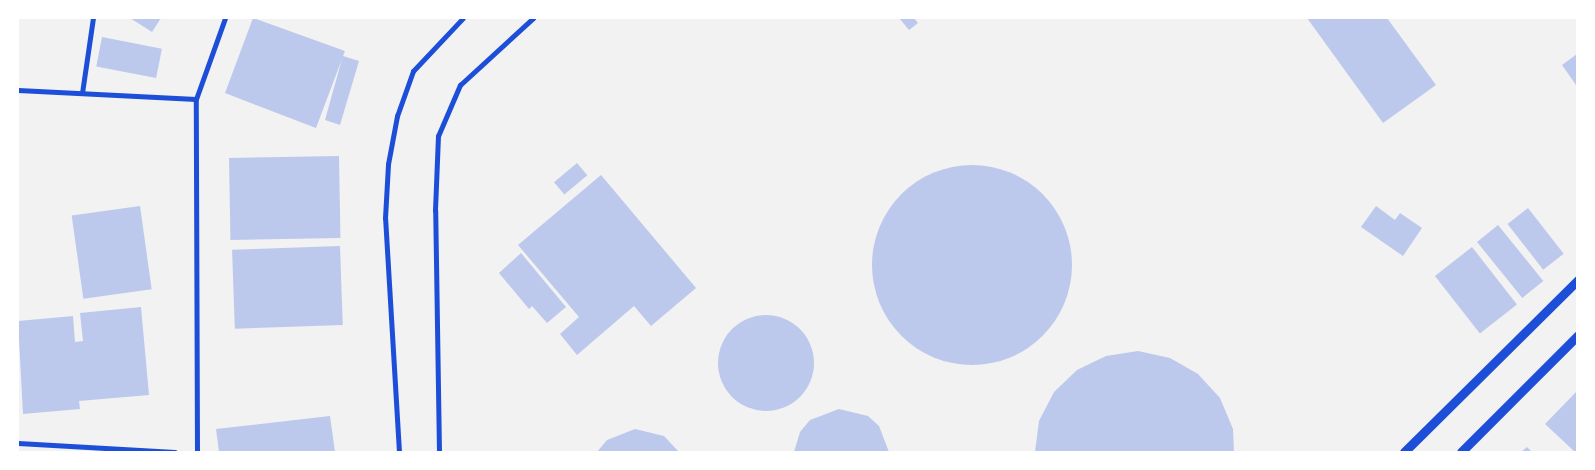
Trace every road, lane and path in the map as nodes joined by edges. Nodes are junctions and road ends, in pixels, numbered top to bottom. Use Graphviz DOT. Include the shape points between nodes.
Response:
graph roads {
  1 [pos="93,18"];
  2 [pos="225,18"];
  3 [pos="463,18"];
  4 [pos="533,18"];
  5 [pos="18,90"];
  6 [pos="82,93"];
  7 [pos="196,99"];
  8 [pos="1578,280"];
  9 [pos="1578,335"];
  10 [pos="18,443"];
  11 [pos="175,452"];
  12 [pos="198,452"];
  13 [pos="399,452"];
  14 [pos="438,452"];
  15 [pos="1404,452"];
  16 [pos="1461,452"];
  1 -- 6 [label="street"];
  2 -- 7 [label="street"];
  3 -- 13 [label="street" via="413,70 397,116 388,164 384,218"];
  4 -- 14 [label="street" via="460,85 438,136 434,210"];
  5 -- 6 [label="street"];
  6 -- 7 [label="street"];
  7 -- 12 [label="street"];
  8 -- 15 [label="street"];
  9 -- 16 [label="street"];
  10 -- 11 [label="street"];
}
